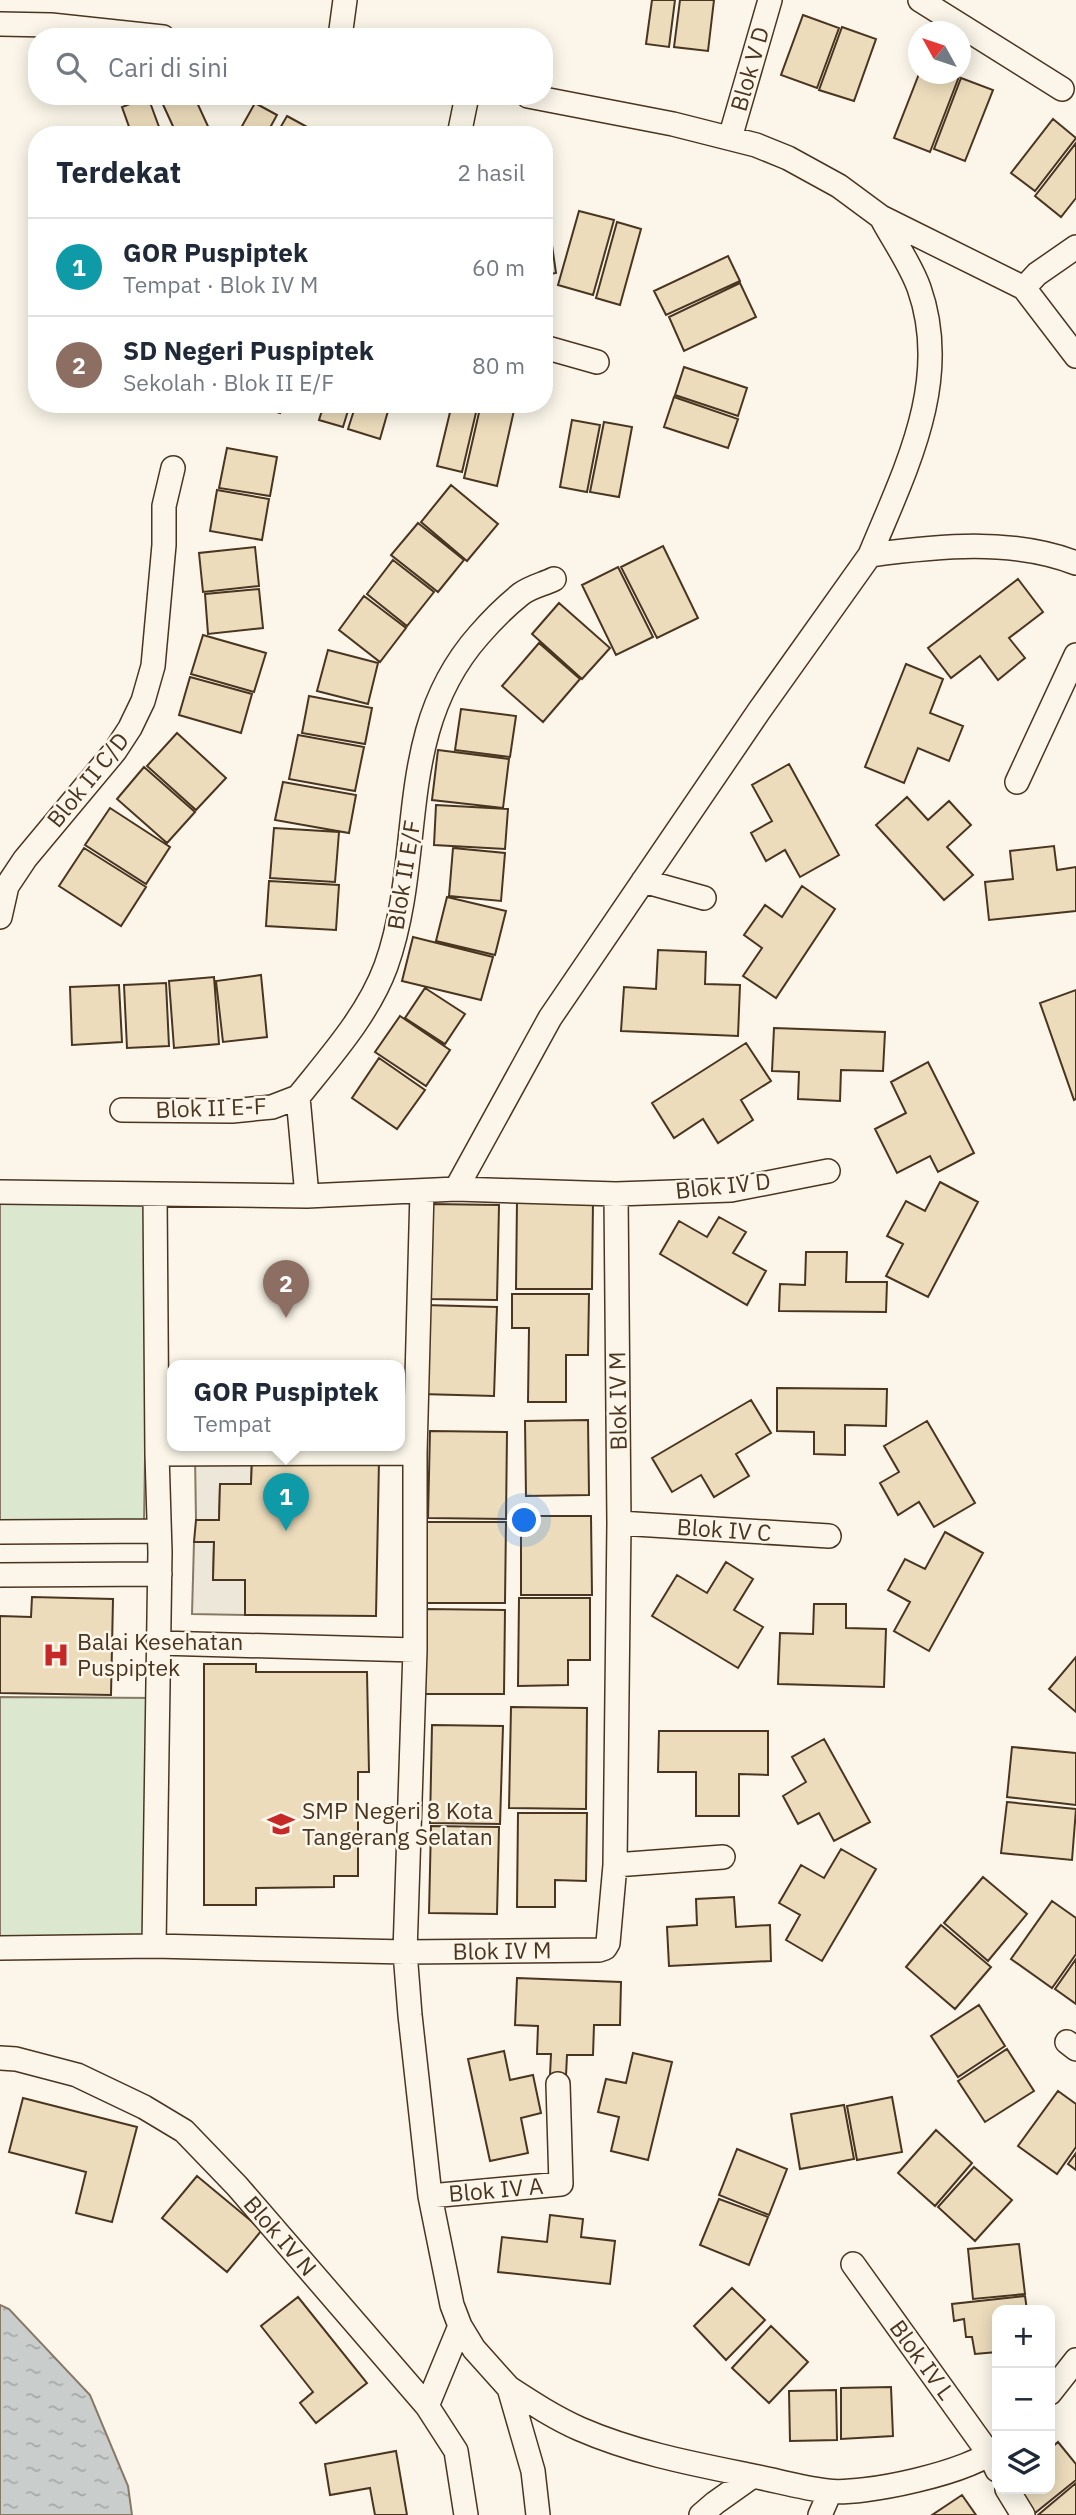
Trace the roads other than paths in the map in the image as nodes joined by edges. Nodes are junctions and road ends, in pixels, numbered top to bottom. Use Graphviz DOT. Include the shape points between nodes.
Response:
graph roads {
  1 [pos="345,0"];
  2 [pos="770,0"];
  3 [pos="920,0"];
  4 [pos="0,24"];
  5 [pos="79,28"];
  6 [pos="341,28"];
  7 [pos="1062,89"];
  8 [pos="553,101"];
  9 [pos="465,105"];
  10 [pos="461,126"];
  11 [pos="730,138"];
  12 [pos="881,217"];
  13 [pos="1076,247"];
  14 [pos="1024,288"];
  15 [pos="553,350"];
  16 [pos="1076,356"];
  17 [pos="597,362"];
  18 [pos="173,468"];
  19 [pos="870,555"];
  20 [pos="1076,563"];
  21 [pos="554,579"];
  22 [pos="1076,654"];
  23 [pos="1017,782"];
  24 [pos="643,881"];
  25 [pos="4,887"];
  26 [pos="704,898"];
  27 [pos="0,917"];
  28 [pos="298,1097"];
  29 [pos="122,1110"];
  30 [pos="828,1171"];
  31 [pos="456,1189"];
  32 [pos="422,1191"];
  33 [pos="0,1192"];
  34 [pos="155,1194"];
  35 [pos="616,1194"];
  36 [pos="307,1196"];
  37 [pos="415,1453"];
  38 [pos="157,1454"];
  39 [pos="619,1523"];
  40 [pos="159,1531"];
  41 [pos="0,1532"];
  42 [pos="829,1536"];
  43 [pos="160,1574"];
  44 [pos="0,1575"];
  45 [pos="159,1643"];
  46 [pos="415,1650"];
  47 [pos="723,1857"];
  48 [pos="615,1865"];
  49 [pos="154,1946"];
  50 [pos="0,1948"];
  51 [pos="405,1952"];
  52 [pos="0,2058"];
  53 [pos="558,2084"];
  54 [pos="430,2196"];
  55 [pos="853,2264"];
  56 [pos="460,2326"];
  57 [pos="1076,2360"];
  58 [pos="1055,2387"];
  59 [pos="509,2388"];
  60 [pos="427,2406"];
  61 [pos="992,2454"];
  62 [pos="992,2459"];
  63 [pos="753,2476"];
  64 [pos="830,2492"];
  65 [pos="1010,2494"];
  66 [pos="466,2515"];
  67 [pos="538,2515"];
  68 [pos="701,2515"];
  69 [pos="820,2515"];
  70 [pos="1023,2515"];
  1 -- 6 [label="street"];
  2 -- 11 [label="street, Blok V D"];
  3 -- 7 [label="street"];
  4 -- 5 [label="street"];
  8 -- 11 [label="street"];
  9 -- 10 [label="street"];
  11 -- 12 [label="street" via="788,158 839,186"];
  12 -- 14 [label="street"];
  12 -- 19 [label="street" via="919,286 930,327 932,362 913,446"];
  13 -- 14 [label="street"];
  14 -- 16 [label="street"];
  15 -- 17 [label="street"];
  18 -- 25 [label="street, Blok II C/D" via="164,506 153,666 143,701 115,751"];
  19 -- 20 [label="street" via="966,545 1031,551"];
  19 -- 24 [label="street"];
  21 -- 28 [label="street, Blok II E/F" via="522,593 465,651 447,680 422,747 407,871 386,967 372,999"];
  22 -- 23 [label="street"];
  24 -- 26 [label="street"];
  24 -- 31 [label="street" via="550,1018"];
  25 -- 27 [label="street, Blok II C/D"];
  28 -- 29 [label="street, Blok II E-F" via="272,1107 232,1111"];
  28 -- 36 [label="street"];
  30 -- 35 [label="street, Blok IV D" via="731,1190"];
  31 -- 32 [label="street, Blok IV D"];
  31 -- 35 [label="street, Blok IV D"];
  32 -- 36 [label="street, Blok IV D"];
  32 -- 37 [label="street"];
  33 -- 34 [label="street, Blok IV D"];
  34 -- 36 [label="street, Blok IV D"];
  34 -- 38 [label="street"];
  35 -- 39 [label="street, Blok IV M"];
  37 -- 38 [label="street"];
  37 -- 46 [label="street"];
  38 -- 40 [label="street"];
  39 -- 42 [label="street, Blok IV C"];
  39 -- 48 [label="street, Blok IV M"];
  40 -- 41 [label="street"];
  40 -- 43 [label="street"];
  43 -- 44 [label="street"];
  43 -- 45 [label="street"];
  45 -- 46 [label="street"];
  45 -- 49 [label="street"];
  46 -- 51 [label="street"];
  47 -- 48 [label="street"];
  48 -- 51 [label="street, Blok IV M" via="605,1948"];
  49 -- 50 [label="street"];
  49 -- 51 [label="street"];
  51 -- 54 [label="street"];
  52 -- 60 [label="street, Blok IV N" via="78,2075 184,2131"];
  53 -- 54 [label="street, Blok IV A" via="561,2184"];
  54 -- 56 [label="street"];
  55 -- 61 [label="street, Blok IV L"];
  56 -- 59 [label="street"];
  56 -- 60 [label="street"];
  57 -- 58 [label="street"];
  59 -- 63 [label="street" via="546,2412 614,2442 664,2458"];
  59 -- 67 [label="street" via="533,2471"];
  60 -- 66 [label="street, Blok IV N" via="456,2451"];
  62 -- 64 [label="street" via="895,2486"];
  63 -- 64 [label="street"];
  63 -- 68 [label="street"];
  64 -- 69 [label="street"];
  65 -- 70 [label="street"];
}
